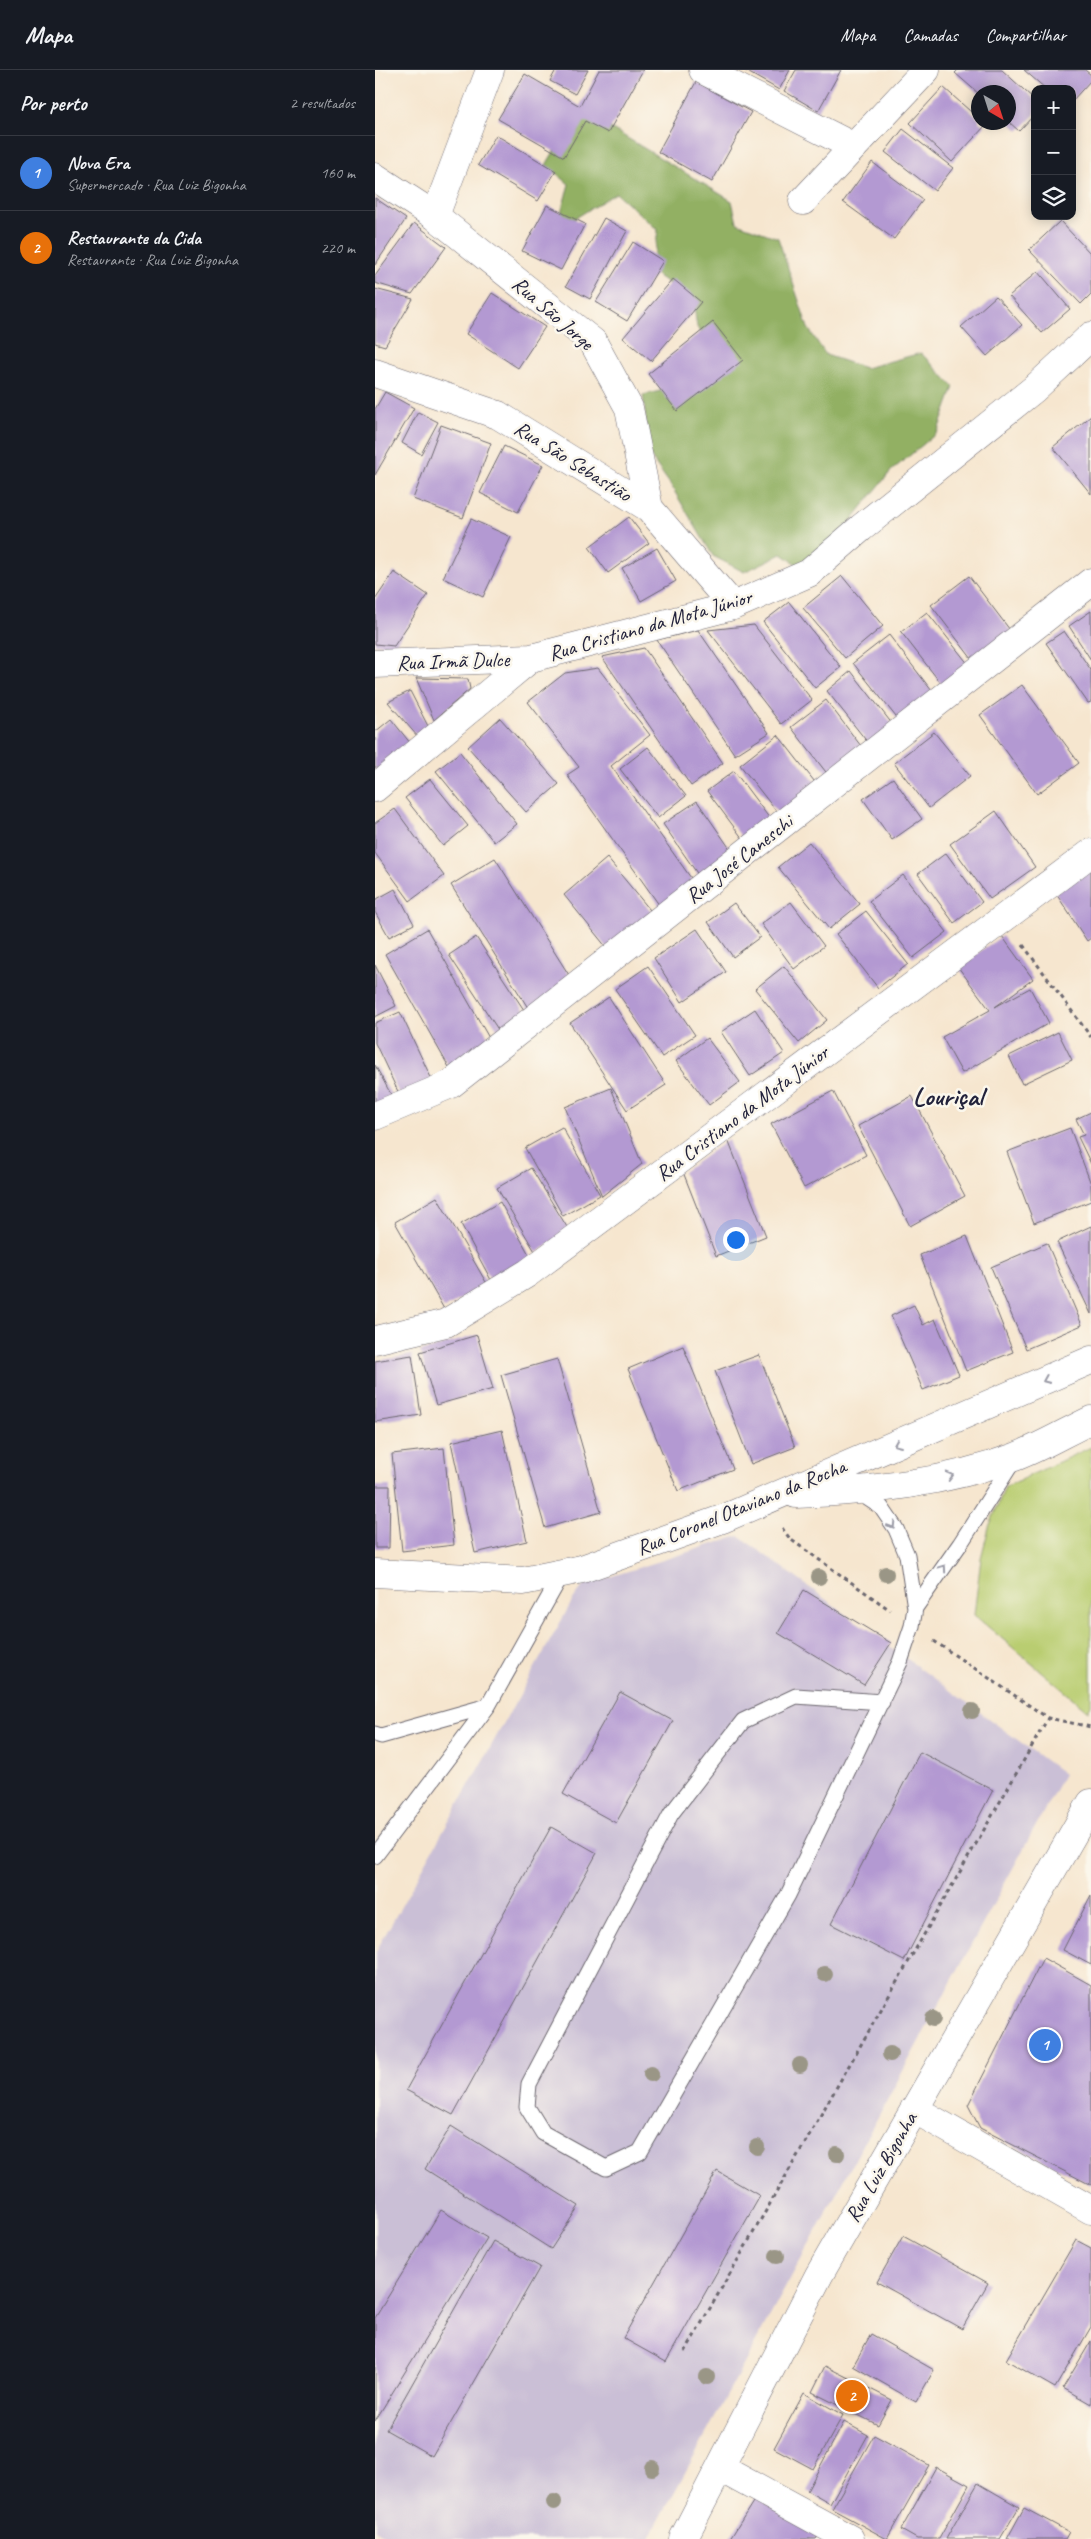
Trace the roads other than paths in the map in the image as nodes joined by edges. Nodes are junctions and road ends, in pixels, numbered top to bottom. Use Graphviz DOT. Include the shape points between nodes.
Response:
graph roads {
  1 [pos="490,70"];
  2 [pos="703,70"];
  3 [pos="926,70"];
  4 [pos="855,147"];
  5 [pos="375,177"];
  6 [pos="803,201"];
  7 [pos="435,216"];
  8 [pos="1091,336"];
  9 [pos="375,373"];
  10 [pos="649,508"];
  11 [pos="1091,582"];
  12 [pos="733,606"];
  13 [pos="531,658"];
  14 [pos="375,664"];
  15 [pos="375,788"];
  16 [pos="1091,853"];
  17 [pos="375,1116"];
  18 [pos="375,1340"];
  19 [pos="1091,1360"];
  20 [pos="1091,1420"];
  21 [pos="1016,1456"];
  22 [pos="858,1492"];
  23 [pos="780,1494"];
  24 [pos="375,1573"];
  25 [pos="562,1574"];
  26 [pos="915,1608"];
  27 [pos="881,1702"];
  28 [pos="488,1706"];
  29 [pos="375,1734"];
  30 [pos="1091,1803"];
  31 [pos="1082,1838"];
  32 [pos="375,1856"];
  33 [pos="914,2109"];
  34 [pos="1091,2210"];
  35 [pos="720,2468"];
  36 [pos="683,2539"];
  37 [pos="850,2539"];
  1 -- 7 [label="street"];
  2 -- 4 [label="street"];
  3 -- 4 [label="street"];
  4 -- 6 [label="street"];
  5 -- 7 [label="street, Rua São Jorge"];
  7 -- 10 [label="street, Rua São Jorge" via="593,342 629,408"];
  8 -- 12 [label="street, Rua Cristiano da Mota Júnior" via="1034,389 809,573"];
  9 -- 10 [label="street, Rua São Sebastião" via="498,415"];
  10 -- 12 [label="street, Rua São Sebastião"];
  11 -- 17 [label="street, Rua José Caneschi" via="451,1084"];
  12 -- 13 [label="street, Rua Cristiano da Mota Júnior"];
  13 -- 14 [label="street, Rua Irmã Dulce"];
  13 -- 15 [label="street, Rua Cristiano da Mota Júnior"];
  16 -- 18 [label="street, Rua Cristiano da Mota Júnior" via="528,1273 446,1323"];
  19 -- 23 [label="street, Rua Coronel Otaviano da Rocha, one-way"];
  20 -- 21 [label="street"];
  22 -- 21 [label="street, one-way" via="947,1478"];
  26 -- 21 [label="lane, one-way"];
  22 -- 23 [label="street"];
  22 -- 26 [label="lane, one-way" via="881,1507 896,1529 907,1555"];
  23 -- 25 [label="street, Rua Coronel Otaviano da Rocha" via="725,1518"];
  24 -- 25 [label="street, Rua Coronel Otaviano da Rocha" via="523,1581"];
  25 -- 28 [label="lane"];
  26 -- 27 [label="lane" via="900,1662"];
  27 -- 27 [label="lane" via="788,1895 640,2152 606,2168 543,2133 527,2107 529,2084 671,1814 743,1721 796,1696"];
  28 -- 29 [label="lane" via="381,1736"];
  28 -- 32 [label="lane"];
  30 -- 31 [label="street, Rua Luiz Bigonha"];
  31 -- 33 [label="street, Rua Luiz Bigonha"];
  33 -- 34 [label="street"];
  33 -- 35 [label="street, Rua Luiz Bigonha" via="819,2275"];
  35 -- 36 [label="street, Rua Luiz Bigonha"];
  35 -- 37 [label="street"];
}
